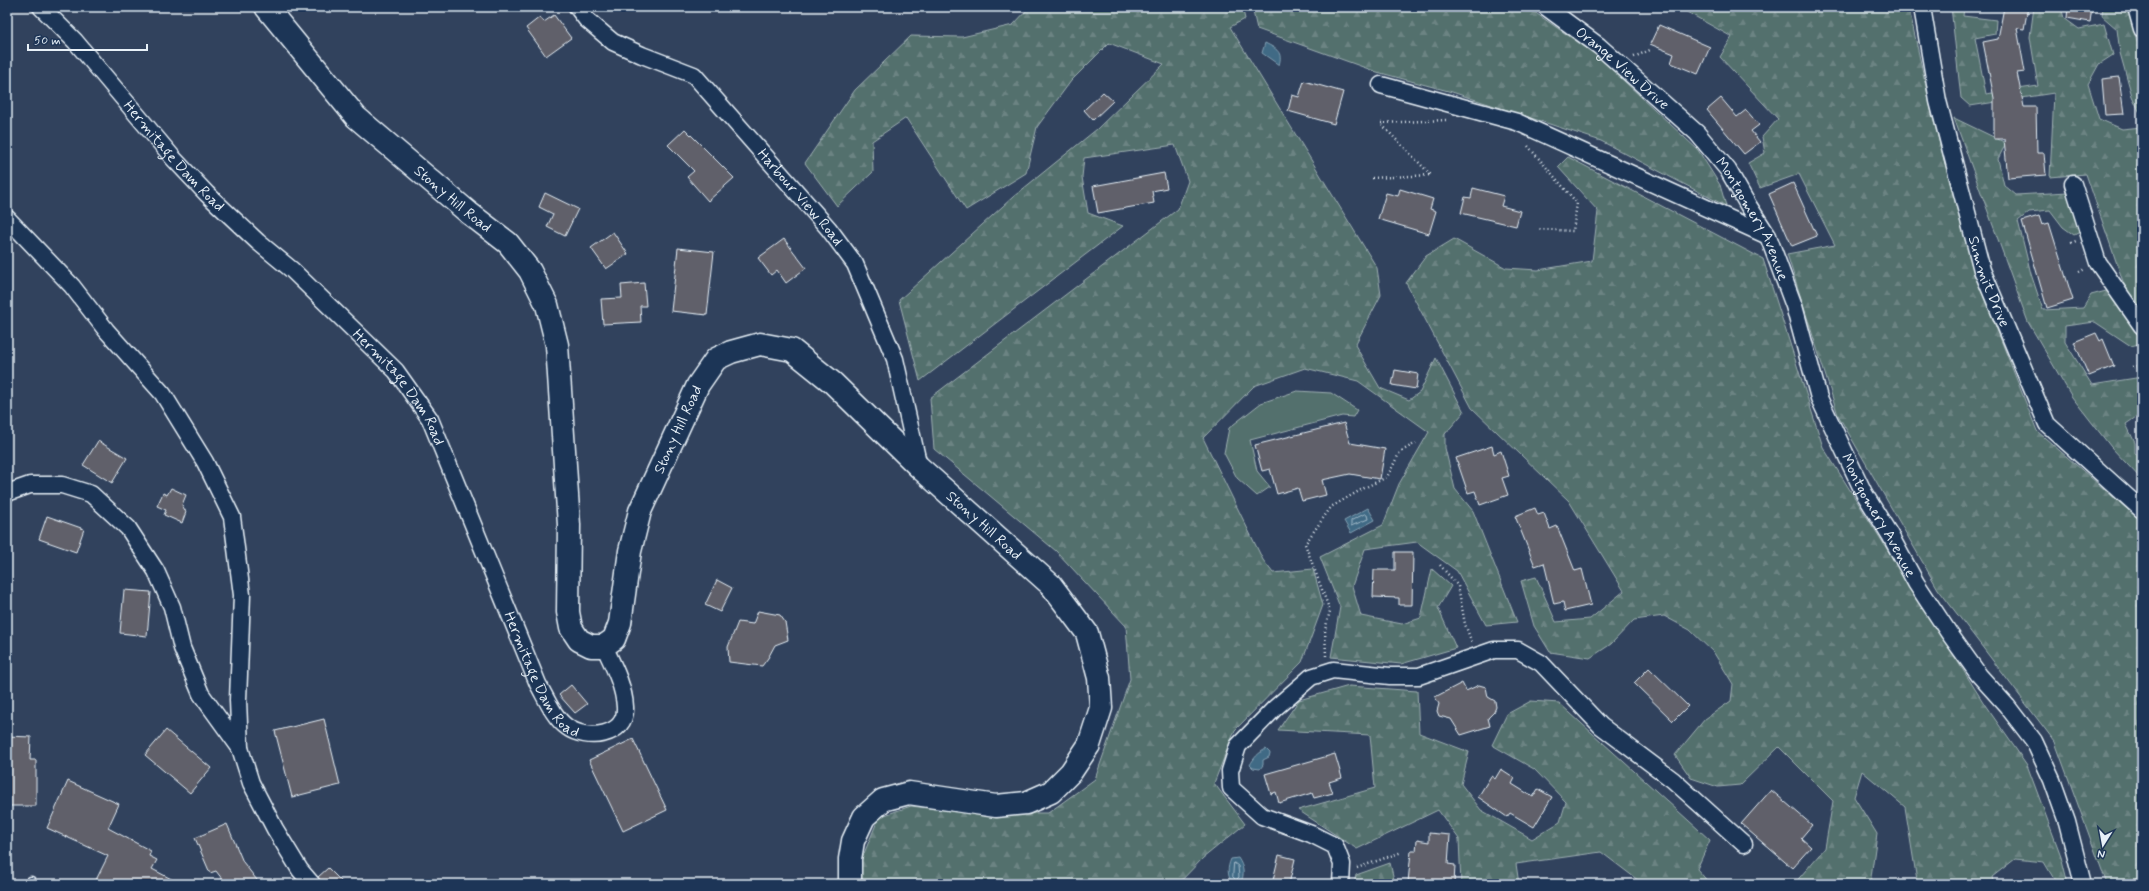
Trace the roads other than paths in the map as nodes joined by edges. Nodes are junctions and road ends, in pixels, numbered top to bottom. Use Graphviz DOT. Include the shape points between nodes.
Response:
graph roads {
  1 [pos="41,7"];
  2 [pos="266,7"];
  3 [pos="577,7"];
  4 [pos="1546,7"];
  5 [pos="1922,7"];
  6 [pos="2136,7"];
  7 [pos="2142,29"];
  8 [pos="1381,85"];
  9 [pos="1697,133"];
  10 [pos="2073,184"];
  11 [pos="7,218"];
  12 [pos="1768,236"];
  13 [pos="2142,326"];
  14 [pos="919,467"];
  15 [pos="7,493"];
  16 [pos="2142,510"];
  17 [pos="604,646"];
  18 [pos="240,748"];
  19 [pos="1744,844"];
  20 [pos="1341,878"];
  21 [pos="312,884"];
  22 [pos="850,884"];
  23 [pos="2083,884"];
  1 -- 17 [label="street, Hermitage Dam Road" via="75,41 174,159 207,194 292,270 396,371 430,419 538,684 559,719 567,727 583,735 601,735 617,727 623,720 625,707 617,674"];
  2 -- 17 [label="main road, Stony Hill Road" via="356,117 469,214 508,243 530,271 547,305 557,345 569,525 568,612 571,628 578,640 591,646"];
  3 -- 14 [label="street, Harbour View Road" via="586,19 613,42 694,75 829,229 855,264 895,359"];
  4 -- 9 [label="street, Orange View Drive" via="1599,46"];
  5 -- 16 [label="street, Summit Drive" via="1938,101 1982,270 2047,424"];
  6 -- 7 [label="street"];
  8 -- 12 [label="street" via="1516,122"];
  9 -- 12 [label="street, Montgomery Avenue" via="1728,170"];
  10 -- 13 [label="street" via="2098,263"];
  11 -- 18 [label="street" via="72,286 106,330 163,394 205,462 232,517 242,596 238,700"];
  12 -- 23 [label="street, Montgomery Avenue" via="1794,306 1819,398 1864,493 1916,583 1949,633 1979,675 2008,706 2034,741 2068,822"];
  14 -- 17 [label="main road, Stony Hill Road" via="833,383 792,350 760,344 716,359 698,384 640,511 630,552 620,623 614,639"];
  14 -- 22 [label="main road, Stony Hill Road" via="1051,585 1087,633 1099,678 1101,708 1088,745 1072,772 1051,792 1026,803 996,806 909,793 884,800 864,817 853,841"];
  15 -- 18 [label="street" via="30,485 62,486 91,494 128,528 156,571 172,607 182,648 201,694"];
  18 -- 21 [label="street" via="252,783 275,829 300,870"];
  19 -- 20 [label="street" via="1673,780 1601,726 1541,663 1518,650 1494,650 1419,676 1390,676 1333,670 1311,677 1275,708 1238,746 1230,771 1232,788 1262,816 1335,846 1342,864"];
}
